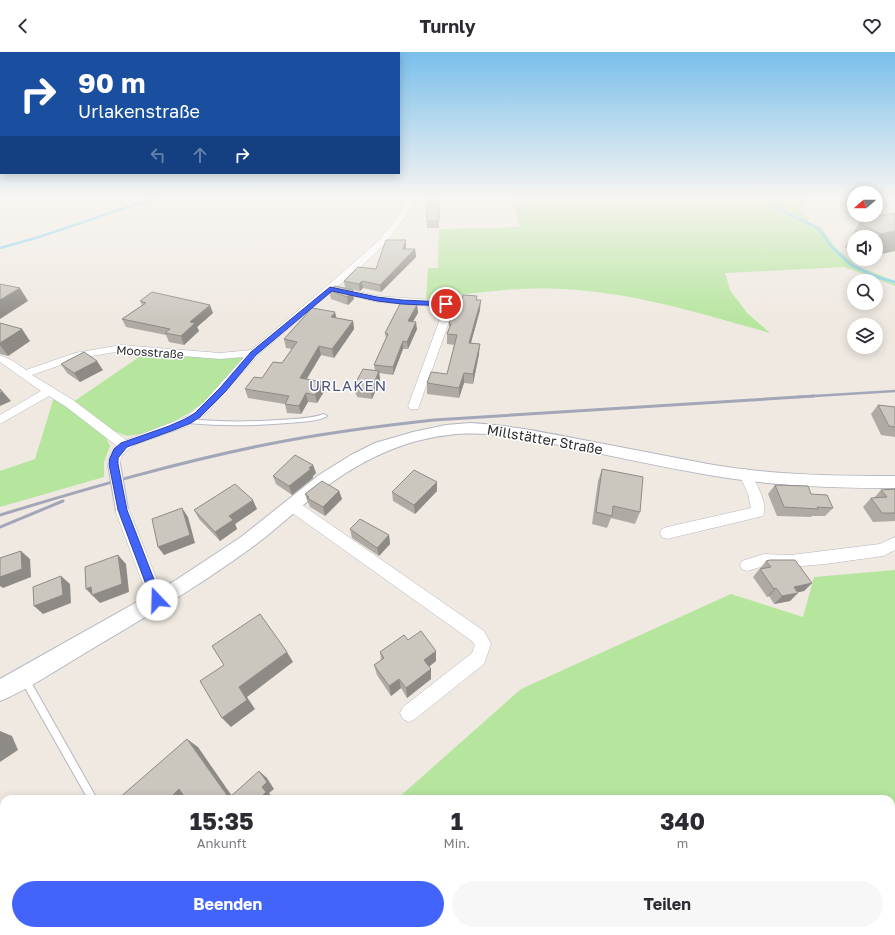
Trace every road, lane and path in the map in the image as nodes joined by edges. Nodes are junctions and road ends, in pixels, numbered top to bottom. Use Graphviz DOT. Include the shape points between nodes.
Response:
graph roads {
  1 [pos="384,239"];
  2 [pos="330,289"];
  3 [pos="254,353"];
  4 [pos="0,358"];
  5 [pos="25,374"];
  6 [pos="50,391"];
  7 [pos="414,406"];
  8 [pos="324,416"];
  9 [pos="0,420"];
  10 [pos="188,421"];
  11 [pos="124,445"];
  12 [pos="745,474"];
  13 [pos="895,482"];
  14 [pos="292,506"];
  15 [pos="666,533"];
  16 [pos="895,543"];
  17 [pos="746,565"];
  18 [pos="157,600"];
  19 [pos="23,679"];
  20 [pos="0,691"];
  21 [pos="409,713"];
  22 [pos="91,795"];
  1 -- 2 [label="street"];
  2 -- 3 [label="street"];
  2 -- 7 [label="street" via="377,299 446,304 449,308"];
  3 -- 5 [label="street, Moosstraße" via="220,356 121,348 79,355"];
  3 -- 10 [label="street" via="222,390"];
  4 -- 5 [label="street"];
  5 -- 6 [label="street"];
  6 -- 9 [label="street"];
  6 -- 11 [label="street"];
  8 -- 10 [label="lane" via="316,420 204,423"];
  10 -- 11 [label="street"];
  11 -- 18 [label="street, bridge" via="114,458 122,510"];
  12 -- 13 [label="street, Millstätter Straße" via="786,480"];
  12 -- 14 [label="street, Millstätter Straße" via="710,470 528,434 470,428 446,430 380,447 325,479"];
  12 -- 15 [label="street" via="755,494 758,512"];
  14 -- 18 [label="street, Millstätter Straße" via="247,542"];
  14 -- 21 [label="street" via="478,636 483,644 478,658"];
  16 -- 17 [label="street" via="883,550 791,561 764,560"];
  18 -- 19 [label="street, Millstätter Straße"];
  19 -- 20 [label="street, Millstätter Straße"];
  19 -- 22 [label="lane"];
}
